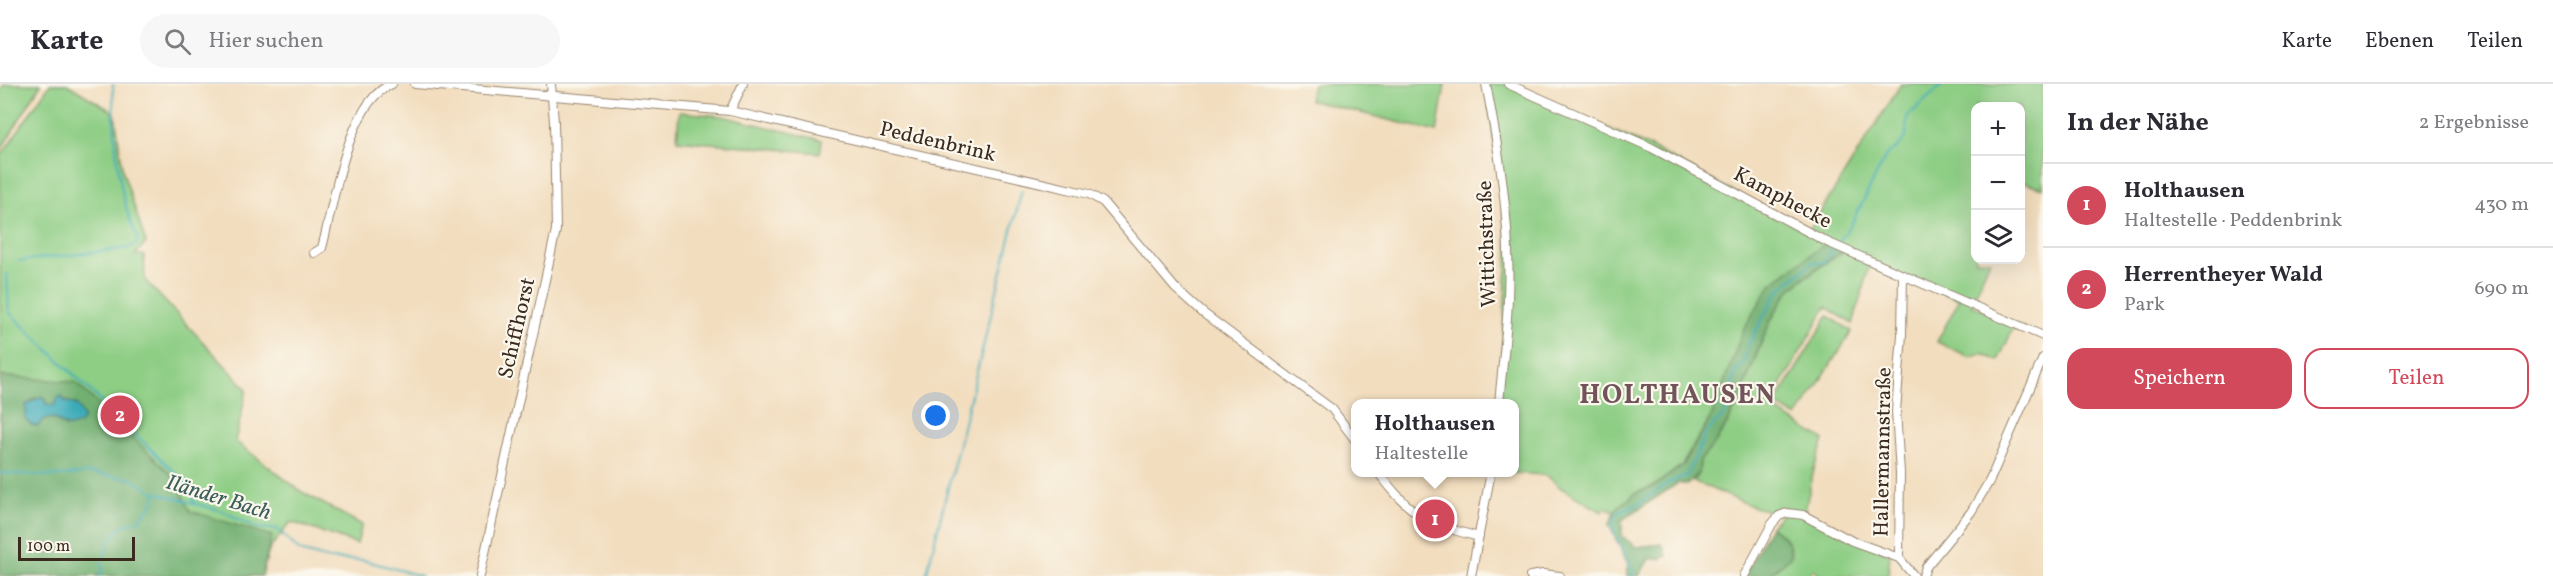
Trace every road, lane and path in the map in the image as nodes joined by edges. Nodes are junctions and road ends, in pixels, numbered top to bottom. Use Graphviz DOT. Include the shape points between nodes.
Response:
graph roads {
  1 [pos="392,84"];
  2 [pos="415,84"];
  3 [pos="551,84"];
  4 [pos="743,84"];
  5 [pos="1486,84"];
  6 [pos="1508,84"];
  7 [pos="553,96"];
  8 [pos="730,111"];
  9 [pos="314,253"];
  10 [pos="1903,275"];
  11 [pos="2043,336"];
  12 [pos="2043,358"];
  13 [pos="1499,399"];
  14 [pos="1351,434"];
  15 [pos="1382,477"];
  16 [pos="1490,477"];
  17 [pos="1479,537"];
  18 [pos="1899,558"];
  19 [pos="1474,575"];
  20 [pos="480,576"];
  21 [pos="1530,576"];
  22 [pos="1560,576"];
  23 [pos="1744,576"];
  24 [pos="1914,576"];
  25 [pos="1923,576"];
  1 -- 9 [label="street" via="372,101 353,131 322,248"];
  2 -- 7 [label="street, Peddenbrink"];
  3 -- 7 [label="street, Schiffhorst"];
  4 -- 8 [label="street"];
  5 -- 13 [label="street, Wittichstraße" via="1502,172 1508,249 1506,330"];
  6 -- 10 [label="street, Kamphecke" via="1652,148 1827,242"];
  7 -- 8 [label="street, Peddenbrink"];
  7 -- 20 [label="street, Schiffhorst" via="555,230"];
  8 -- 14 [label="street, Peddenbrink" via="1097,198 1176,288 1332,409"];
  10 -- 11 [label="street, Kamphecke"];
  10 -- 18 [label="street, Hallermannstraße" via="1896,411"];
  12 -- 25 [label="street" via="1990,480"];
  15 -- 17 [label="street" via="1404,505 1423,519"];
  16 -- 17 [label="street"];
  17 -- 19 [label="street"];
  18 -- 23 [label="street" via="1852,541 1803,515 1787,513 1772,524"];
  18 -- 24 [label="street"];
  21 -- 22 [label="street"];
}
